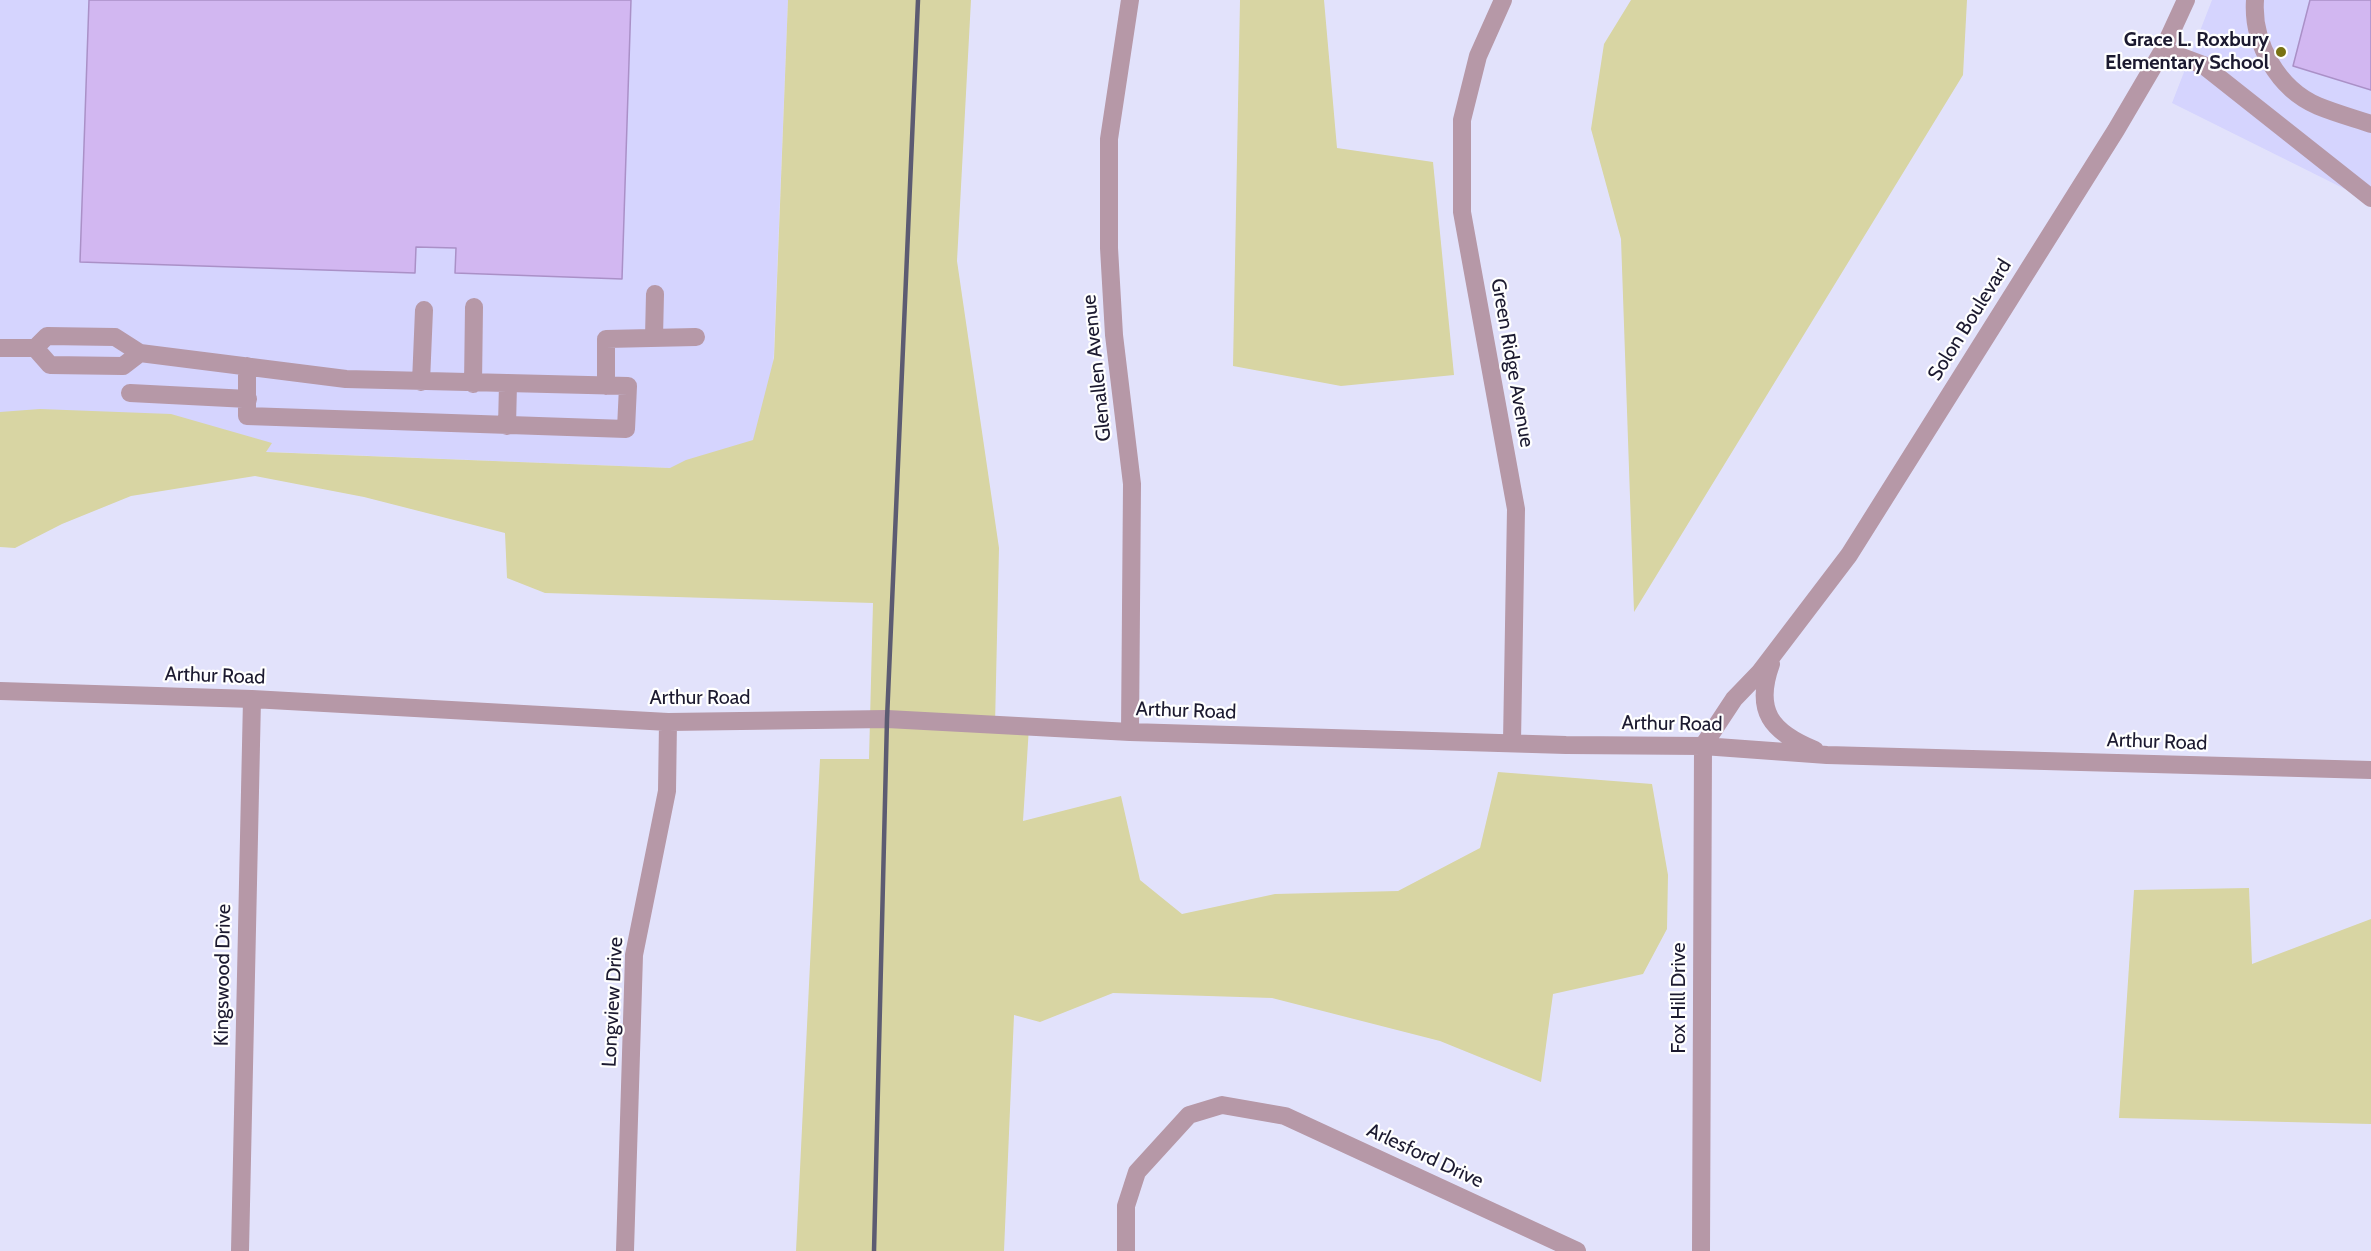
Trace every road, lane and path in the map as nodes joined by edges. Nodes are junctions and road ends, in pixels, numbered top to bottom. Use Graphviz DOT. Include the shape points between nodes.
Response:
graph roads {
  1 [pos="1130,0"];
  2 [pos="1503,0"];
  3 [pos="2186,0"];
  4 [pos="2255,0"];
  5 [pos="2163,50"];
  6 [pos="2371,124"];
  7 [pos="2371,198"];
  8 [pos="655,294"];
  9 [pos="474,307"];
  10 [pos="424,310"];
  11 [pos="654,337"];
  12 [pos="696,337"];
  13 [pos="0,348"];
  14 [pos="35,348"];
  15 [pos="140,353"];
  16 [pos="247,366"];
  17 [pos="421,382"];
  18 [pos="473,384"];
  19 [pos="508,384"];
  20 [pos="606,386"];
  21 [pos="130,393"];
  22 [pos="248,399"];
  23 [pos="507,426"];
  24 [pos="1775,654"];
  25 [pos="0,691"];
  26 [pos="252,699"];
  27 [pos="668,722"];
  28 [pos="1130,732"];
  29 [pos="1512,742"];
  30 [pos="1703,746"];
  31 [pos="1827,755"];
  32 [pos="2371,770"];
  33 [pos="240,1251"];
  34 [pos="625,1251"];
  35 [pos="1126,1251"];
  36 [pos="1577,1251"];
  37 [pos="1701,1251"];
  1 -- 28 [label="street, Glenallen Avenue" via="1109,140 1114,334 1132,484"];
  2 -- 29 [label="street, Green Ridge Avenue" via="1478,56 1462,120 1462,212 1516,509"];
  3 -- 5 [label="street, Solon Boulevard"];
  4 -- 6 [label="street" via="2262,49 2284,83 2316,105"];
  5 -- 7 [label="street" via="2203,65"];
  5 -- 24 [label="street, Solon Boulevard" via="1849,555"];
  8 -- 11 [label="street"];
  9 -- 18 [label="street"];
  10 -- 17 [label="street"];
  11 -- 12 [label="street"];
  11 -- 20 [label="street" via="606,339"];
  13 -- 14 [label="street"];
  14 -- 15 [label="street" via="47,336 115,337"];
  14 -- 15 [label="street" via="50,365 123,366"];
  15 -- 16 [label="street"];
  16 -- 17 [label="street" via="346,379"];
  16 -- 22 [label="street"];
  17 -- 18 [label="street"];
  18 -- 19 [label="street"];
  19 -- 20 [label="street"];
  19 -- 23 [label="street"];
  20 -- 23 [label="street" via="628,386 626,429"];
  21 -- 22 [label="street"];
  22 -- 23 [label="street" via="247,416"];
  24 -- 30 [label="street, Solon Boulevard" via="1734,699"];
  24 -- 31 [label="street, Solon Boulevard" via="1764,684 1766,709 1776,729"];
  25 -- 26 [label="street, Arthur Road"];
  26 -- 27 [label="street, Arthur Road"];
  26 -- 33 [label="street, Kingswood Drive"];
  27 -- 28 [label="street, Arthur Road" via="887,719"];
  27 -- 34 [label="street, Longview Drive" via="667,791 634,955"];
  28 -- 29 [label="street, Arthur Road"];
  29 -- 30 [label="street, Arthur Road"];
  30 -- 31 [label="street, Arthur Road"];
  30 -- 37 [label="street, Fox Hill Drive"];
  31 -- 32 [label="street, Arthur Road"];
  35 -- 36 [label="street, Arlesford Drive" via="1126,1206 1137,1172 1189,1115 1222,1105 1285,1116"];
}
